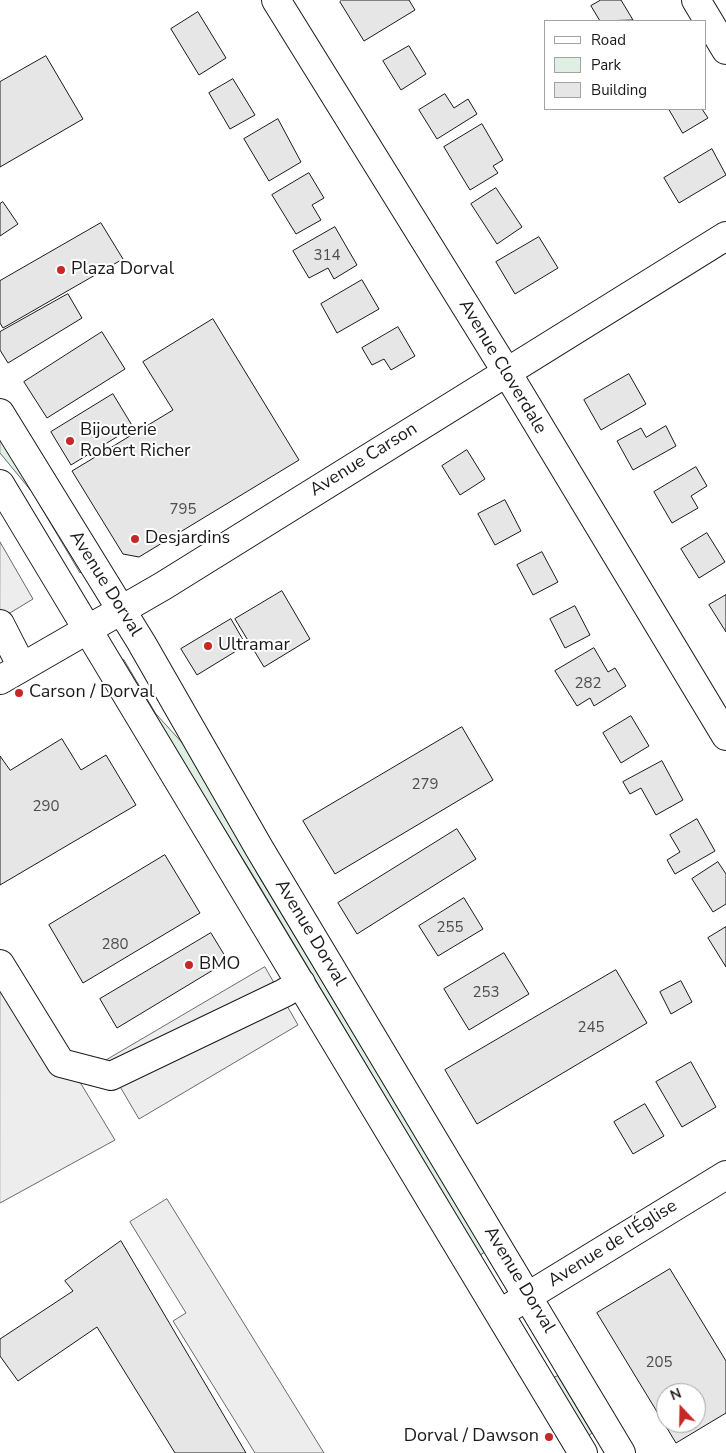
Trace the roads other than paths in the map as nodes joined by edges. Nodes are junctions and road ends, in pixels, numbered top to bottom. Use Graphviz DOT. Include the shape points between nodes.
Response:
graph roads {
  1 [pos="276,0"];
  2 [pos="696,0"];
  3 [pos="726,50"];
  4 [pos="726,236"];
  5 [pos="506,371"];
  6 [pos="0,413"];
  7 [pos="0,484"];
  8 [pos="121,609"];
  9 [pos="0,624"];
  10 [pos="87,629"];
  11 [pos="11,674"];
  12 [pos="726,736"];
  13 [pos="0,964"];
  14 [pos="301,983"];
  15 [pos="726,1174"];
  16 [pos="528,1296"];
  17 [pos="499,1313"];
  18 [pos="583,1453"];
  19 [pos="621,1453"];
  1 -- 5 [label="street, Avenue Cloverdale"];
  2 -- 3 [label="street"];
  4 -- 5 [label="street, Avenue Carson"];
  5 -- 8 [label="street, Avenue Carson" via="163,586"];
  5 -- 12 [label="street, Avenue Cloverdale"];
  6 -- 8 [label="street, Avenue Dorval"];
  7 -- 10 [label="street, Avenue Dorval"];
  8 -- 10 [label="street, Avenue Carson"];
  8 -- 16 [label="street, Avenue Dorval" via="259,848"];
  9 -- 11 [label="street"];
  10 -- 11 [label="street, Avenue Carson"];
  10 -- 14 [label="street, Avenue Dorval"];
  13 -- 14 [label="street" via="61,1063 111,1076"];
  14 -- 17 [label="street, Avenue Dorval"];
  15 -- 16 [label="street, Avenue de l'Église"];
  16 -- 17 [label="street, Avenue de l'Église"];
  16 -- 19 [label="street, Avenue Dorval"];
  17 -- 18 [label="street, Avenue Dorval"];
}
